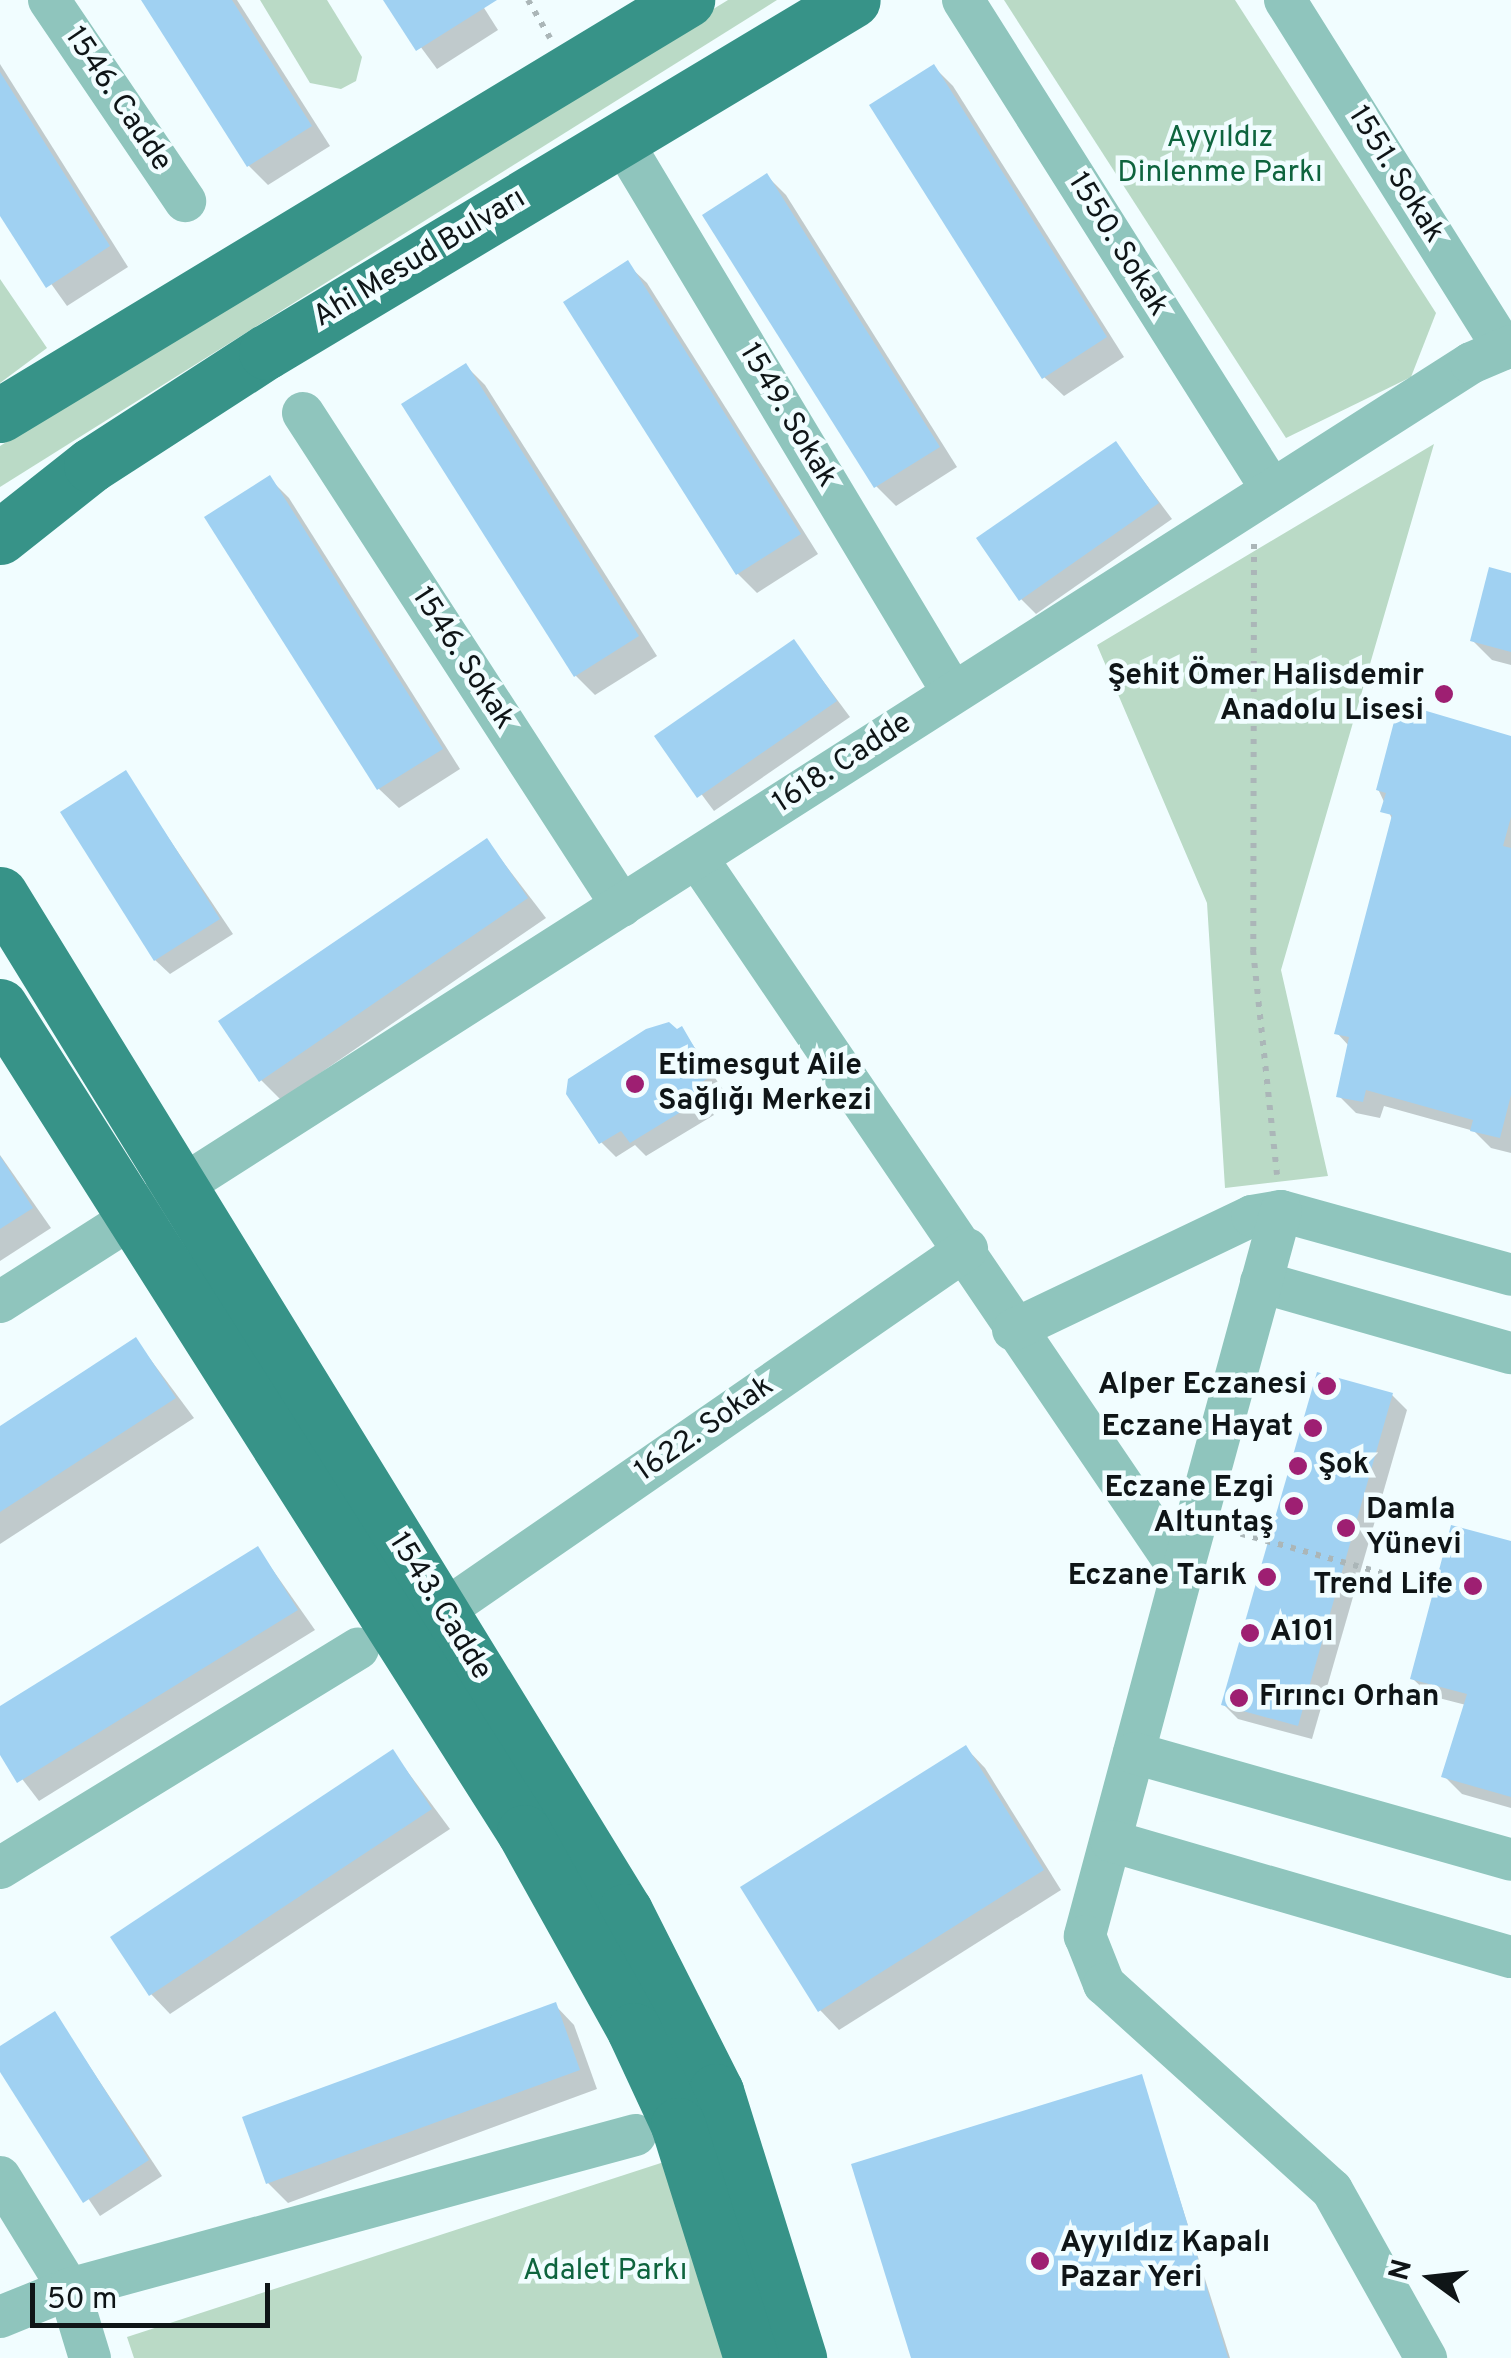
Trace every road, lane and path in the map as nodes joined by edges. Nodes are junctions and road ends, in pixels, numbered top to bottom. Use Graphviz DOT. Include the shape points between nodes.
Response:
graph roads {
  1 [pos="50,0"];
  2 [pos="686,0"];
  3 [pos="852,0"];
  4 [pos="963,0"];
  5 [pos="1285,0"];
  6 [pos="620,138"];
  7 [pos="184,201"];
  8 [pos="1508,348"];
  9 [pos="303,412"];
  10 [pos="0,415"];
  11 [pos="1263,496"];
  12 [pos="0,537"];
  13 [pos="953,693"];
  14 [pos="697,858"];
  15 [pos="0,894"];
  16 [pos="622,906"];
  17 [pos="0,1006"];
  18 [pos="178,1188"];
  19 [pos="1281,1211"];
  20 [pos="131,1217"];
  21 [pos="967,1249"];
  22 [pos="1511,1275"];
  23 [pos="1261,1282"];
  24 [pos="0,1302"];
  25 [pos="1013,1330"];
  26 [pos="1511,1353"];
  27 [pos="1196,1521"];
  28 [pos="1182,1573"];
  29 [pos="1386,1574"];
  30 [pos="443,1610"];
  31 [pos="358,1649"];
  32 [pos="1134,1753"];
  33 [pos="1110,1841"];
  34 [pos="1511,1860"];
  35 [pos="0,1868"];
  36 [pos="1511,1957"];
  37 [pos="634,2134"];
  38 [pos="0,2177"];
  39 [pos="69,2289"];
  40 [pos="0,2317"];
  41 [pos="90,2358"];
  42 [pos="751,2358"];
  43 [pos="799,2358"];
  44 [pos="1426,2358"];
  1 -- 7 [label="street, 1546. Cadde"];
  2 -- 10 [label="main road"];
  3 -- 6 [label="main road, Ahi Mesud Bulvarı"];
  4 -- 11 [label="street, 1550. Sokak"];
  5 -- 8 [label="street, 1551. Sokak"];
  6 -- 12 [label="main road, Ahi Mesud Bulvarı" via="266,352 91,465"];
  6 -- 13 [label="street, 1549. Sokak"];
  8 -- 11 [label="street, 1618. Cadde" via="1471,363"];
  9 -- 16 [label="street, 1546. Sokak"];
  11 -- 13 [label="street, 1618. Cadde"];
  11 -- 19 [label="path" via="1254,950"];
  13 -- 14 [label="street, 1618. Cadde"];
  14 -- 16 [label="street, 1618. Cadde"];
  14 -- 21 [label="street"];
  15 -- 18 [label="main road, 1543. Cadde"];
  16 -- 18 [label="street, 1618. Cadde"];
  17 -- 20 [label="main road, 1543. Cadde"];
  18 -- 20 [label="street, 1618. Cadde"];
  18 -- 30 [label="main road, 1543. Cadde"];
  19 -- 22 [label="street"];
  19 -- 23 [label="street"];
  19 -- 25 [label="street" via="1252,1216"];
  20 -- 24 [label="street, 1618. Cadde"];
  20 -- 42 [label="main road, 1543. Cadde" via="524,1832 634,2030 678,2125"];
  21 -- 25 [label="street"];
  21 -- 30 [label="street, 1622. Sokak"];
  23 -- 26 [label="street"];
  23 -- 27 [label="street"];
  25 -- 28 [label="street"];
  27 -- 28 [label="street"];
  27 -- 29 [label="path"];
  28 -- 32 [label="street"];
  30 -- 43 [label="main road, 1543. Cadde" via="626,1911 716,2091"];
  31 -- 35 [label="street"];
  32 -- 33 [label="street"];
  32 -- 34 [label="street"];
  33 -- 36 [label="street"];
  33 -- 44 [label="street" via="1085,1936 1104,1984 1332,2190"];
  37 -- 39 [label="street"];
  38 -- 39 [label="street"];
  39 -- 40 [label="street"];
  39 -- 41 [label="street"];
}
